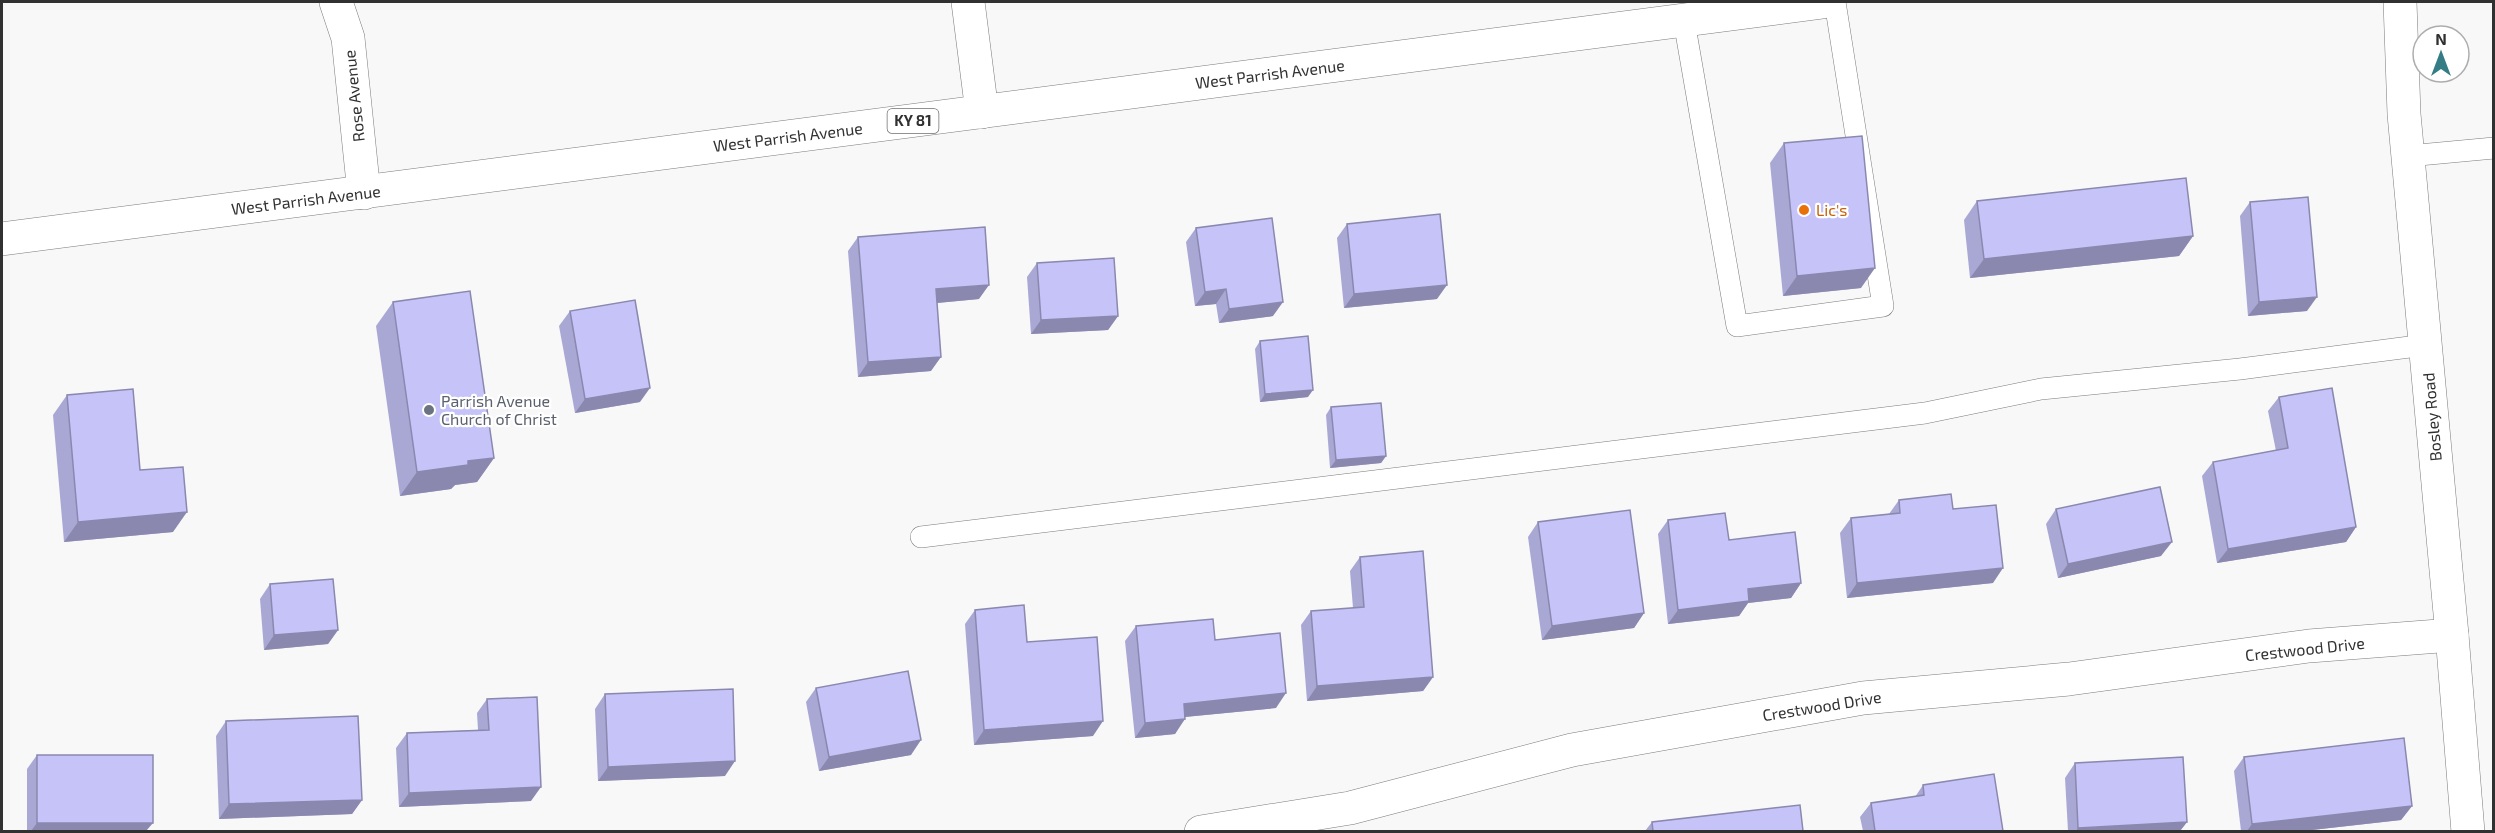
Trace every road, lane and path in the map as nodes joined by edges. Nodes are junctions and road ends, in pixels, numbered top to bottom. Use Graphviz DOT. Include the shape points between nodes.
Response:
graph roads {
  1 [pos="336,2"];
  2 [pos="968,2"];
  3 [pos="1823,2"];
  4 [pos="1835,2"];
  5 [pos="2400,2"];
  6 [pos="1686,14"];
  7 [pos="982,112"];
  8 [pos="2493,148"];
  9 [pos="2408,156"];
  10 [pos="364,193"];
  11 [pos="2,239"];
  12 [pos="2425,345"];
  13 [pos="921,537"];
  14 [pos="2452,634"];
  15 [pos="1201,831"];
  16 [pos="2468,831"];
  1 -- 10 [label="street, Rose Avenue" via="348,38"];
  2 -- 7 [label="street"];
  3 -- 6 [label="street, West Parrish Avenue / KY 81"];
  4 -- 6 [label="lane" via="1883,306 1737,326"];
  5 -- 9 [label="street, Bosley Road"];
  6 -- 7 [label="street, West Parrish Avenue / KY 81"];
  7 -- 10 [label="street, West Parrish Avenue / KY 81"];
  8 -- 9 [label="lane"];
  9 -- 12 [label="street, Bosley Road"];
  10 -- 11 [label="street, West Parrish Avenue / KY 81"];
  12 -- 13 [label="lane" via="2041,389 1925,413"];
  12 -- 14 [label="street, Bosley Road"];
  14 -- 15 [label="street, Crestwood Drive" via="2309,646 2069,678 1863,698 1572,750 1350,808"];
  14 -- 16 [label="street, Bosley Road"];
}
